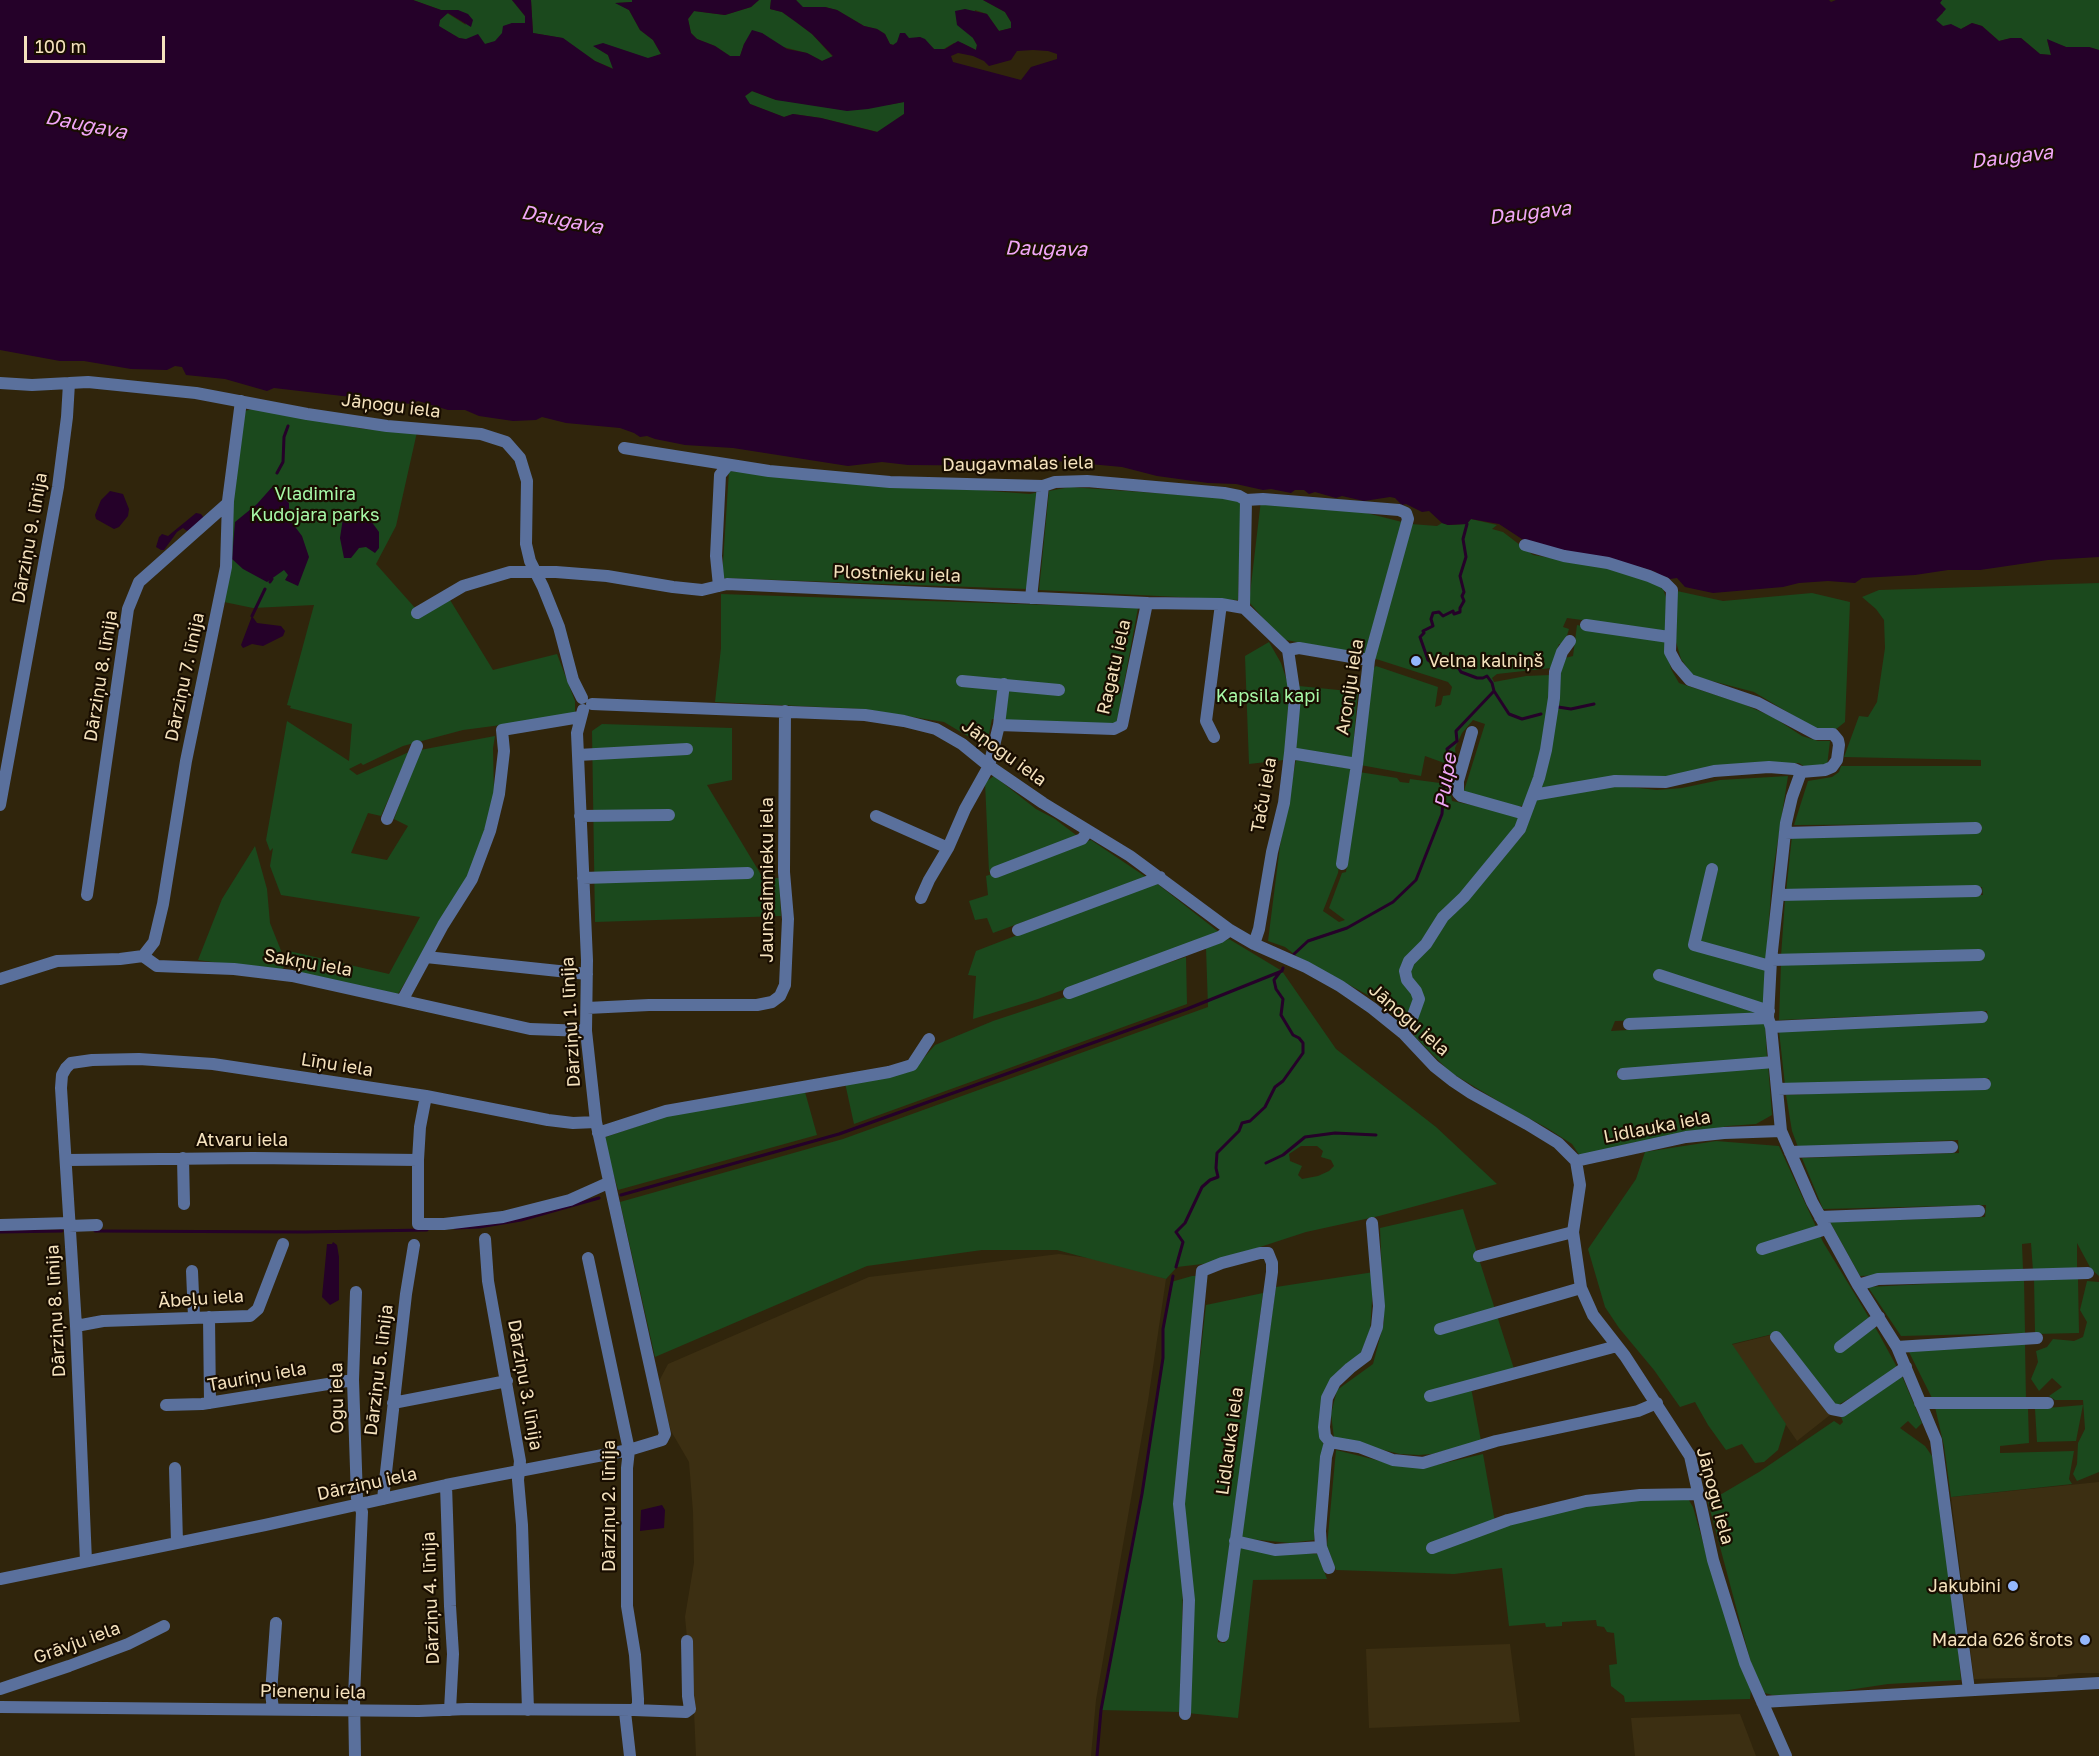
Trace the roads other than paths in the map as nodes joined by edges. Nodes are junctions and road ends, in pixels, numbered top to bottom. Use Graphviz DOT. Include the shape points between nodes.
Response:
graph roads {
  1 [pos="69,382"];
  2 [pos="0,383"];
  3 [pos="241,401"];
  4 [pos="624,448"];
  5 [pos="728,465"];
  6 [pos="1043,486"];
  7 [pos="1246,500"];
  8 [pos="228,503"];
  9 [pos="1408,519"];
  10 [pos="1525,545"];
  11 [pos="536,572"];
  12 [pos="718,586"];
  13 [pos="1031,598"];
  14 [pos="1147,603"];
  15 [pos="1221,604"];
  16 [pos="1244,608"];
  17 [pos="417,614"];
  18 [pos="1586,625"];
  19 [pos="1669,636"];
  20 [pos="1570,641"];
  21 [pos="1288,650"];
  22 [pos="1369,660"];
  23 [pos="962,681"];
  24 [pos="1004,684"];
  25 [pos="1059,690"];
  26 [pos="584,707"];
  27 [pos="785,711"];
  28 [pos="999,725"];
  29 [pos="1472,732"];
  30 [pos="1214,738"];
  31 [pos="417,746"];
  32 [pos="687,749"];
  33 [pos="1290,753"];
  34 [pos="578,756"];
  35 [pos="1357,764"];
  36 [pos="989,766"];
  37 [pos="1801,772"];
  38 [pos="1533,795"];
  39 [pos="0,805"];
  40 [pos="669,814"];
  41 [pos="1525,814"];
  42 [pos="580,816"];
  43 [pos="876,816"];
  44 [pos="387,819"];
  45 [pos="1976,828"];
  46 [pos="1088,831"];
  47 [pos="1785,833"];
  48 [pos="948,848"];
  49 [pos="1342,864"];
  50 [pos="1712,869"];
  51 [pos="996,872"];
  52 [pos="748,873"];
  53 [pos="1160,877"];
  54 [pos="583,878"];
  55 [pos="1976,891"];
  56 [pos="87,895"];
  57 [pos="1779,895"];
  58 [pos="921,898"];
  59 [pos="1018,930"];
  60 [pos="1230,930"];
  61 [pos="1254,944"];
  62 [pos="1980,955"];
  63 [pos="143,956"];
  64 [pos="426,957"];
  65 [pos="1771,963"];
  66 [pos="587,974"];
  67 [pos="1659,975"];
  68 [pos="0,979"];
  69 [pos="1069,993"];
  70 [pos="403,999"];
  71 [pos="587,1008"];
  72 [pos="1982,1017"];
  73 [pos="1769,1019"];
  74 [pos="1629,1024"];
  75 [pos="586,1031"];
  76 [pos="1403,1033"];
  77 [pos="929,1038"];
  78 [pos="1774,1062"];
  79 [pos="71,1063"];
  80 [pos="1623,1074"];
  81 [pos="1985,1084"];
  82 [pos="1777,1089"];
  83 [pos="426,1096"];
  84 [pos="597,1128"];
  85 [pos="1781,1131"];
  86 [pos="1952,1147"];
  87 [pos="1790,1152"];
  88 [pos="183,1158"];
  89 [pos="67,1160"];
  90 [pos="418,1160"];
  91 [pos="1576,1161"];
  92 [pos="608,1183"];
  93 [pos="184,1204"];
  94 [pos="1979,1211"];
  95 [pos="1820,1217"];
  96 [pos="69,1224"];
  97 [pos="1372,1224"];
  98 [pos="0,1225"];
  99 [pos="97,1225"];
  100 [pos="1827,1229"];
  101 [pos="1573,1232"];
  102 [pos="485,1239"];
  103 [pos="283,1244"];
  104 [pos="414,1245"];
  105 [pos="1762,1249"];
  106 [pos="1479,1256"];
  107 [pos="588,1258"];
  108 [pos="192,1271"];
  109 [pos="2088,1273"];
  110 [pos="1858,1285"];
  111 [pos="1581,1288"];
  112 [pos="356,1292"];
  113 [pos="194,1317"];
  114 [pos="209,1317"];
  115 [pos="1879,1317"];
  116 [pos="76,1326"];
  117 [pos="1440,1329"];
  118 [pos="1776,1337"];
  119 [pos="2037,1338"];
  120 [pos="1617,1346"];
  121 [pos="1840,1347"];
  122 [pos="1897,1347"];
  123 [pos="648,1362"];
  124 [pos="1906,1367"];
  125 [pos="353,1380"];
  126 [pos="507,1381"];
  127 [pos="1430,1396"];
  128 [pos="393,1402"];
  129 [pos="210,1403"];
  130 [pos="1657,1403"];
  131 [pos="1920,1403"];
  132 [pos="2048,1403"];
  133 [pos="166,1406"];
  134 [pos="1330,1443"];
  135 [pos="629,1450"];
  136 [pos="174,1468"];
  137 [pos="519,1472"];
  138 [pos="446,1485"];
  139 [pos="1698,1494"];
  140 [pos="383,1499"];
  141 [pos="359,1504"];
  142 [pos="1235,1541"];
  143 [pos="177,1543"];
  144 [pos="1321,1547"];
  145 [pos="1432,1548"];
  146 [pos="87,1561"];
  147 [pos="1329,1568"];
  148 [pos="0,1579"];
  149 [pos="276,1623"];
  150 [pos="164,1626"];
  151 [pos="1222,1636"];
  152 [pos="687,1641"];
  153 [pos="2099,1683"];
  154 [pos="0,1689"];
  155 [pos="1969,1690"];
  156 [pos="1762,1702"];
  157 [pos="0,1707"];
  158 [pos="273,1709"];
  159 [pos="354,1710"];
  160 [pos="450,1710"];
  161 [pos="528,1710"];
  162 [pos="629,1711"];
  163 [pos="1185,1714"];
  164 [pos="355,1756"];
  165 [pos="630,1756"];
  166 [pos="1785,1756"];
  1 -- 2 [label="street, Jāņogu iela"];
  1 -- 3 [label="street, Jāņogu iela" via="196,393"];
  1 -- 39 [label="street, Dārziņu 9. līnija" via="58,486"];
  3 -- 8 [label="street, Dārziņu 7. līnija"];
  3 -- 11 [label="street, Jāņogu iela" via="387,426 481,434 506,442 520,458 527,481 526,544"];
  4 -- 5 [label="street, Daugavmalas iela"];
  5 -- 6 [label="street, Daugavmalas iela" via="890,482"];
  5 -- 12 [label="street" via="720,475"];
  6 -- 7 [label="street, Daugavmalas iela" via="1086,481 1134,484 1224,493"];
  6 -- 13 [label="street"];
  7 -- 9 [label="street, Daugavmalas iela" via="1399,510"];
  7 -- 16 [label="street"];
  8 -- 56 [label="street, Dārziņu 8. līnija" via="139,582 128,609"];
  8 -- 63 [label="street, Dārziņu 7. līnija" via="226,567 186,761 163,904 154,942"];
  9 -- 22 [label="street, Aroniju iela"];
  10 -- 19 [label="street" via="1608,563 1665,583 1672,590"];
  11 -- 12 [label="street, Plostnieku iela" via="607,576 702,590"];
  11 -- 17 [label="street, Plostnieku iela" via="510,572 463,586"];
  11 -- 26 [label="street, Jāņogu iela" via="559,627"];
  12 -- 13 [label="street, Plostnieku iela"];
  13 -- 14 [label="street, Plostnieku iela"];
  14 -- 15 [label="street, Plostnieku iela"];
  14 -- 28 [label="street, Ragatu iela" via="1122,725 1114,729"];
  15 -- 16 [label="street, Plostnieku iela"];
  15 -- 30 [label="street" via="1206,721"];
  16 -- 21 [label="street"];
  18 -- 19 [label="street"];
  19 -- 37 [label="street" via="1670,652 1690,680 1758,703 1816,734 1836,737 1839,752 1832,767"];
  20 -- 38 [label="street" via="1555,672 1546,750"];
  21 -- 22 [label="street" via="1299,648"];
  21 -- 33 [label="street, Taču iela" via="1295,696"];
  22 -- 35 [label="street, Aroniju iela"];
  23 -- 24 [label="street"];
  24 -- 25 [label="street"];
  24 -- 28 [label="street"];
  26 -- 27 [label="street, Jāņogu iela"];
  26 -- 34 [label="street, Dārziņu 1. līnija" via="577,733"];
  26 -- 64 [label="street" via="502,730 499,794 490,831 472,879"];
  27 -- 36 [label="street, Jāņogu iela" via="865,715 936,729"];
  27 -- 71 [label="street, Jaunsaimnieku iela" via="784,872 788,919 785,985 780,996 757,1005"];
  28 -- 36 [label="street"];
  29 -- 41 [label="street" via="1458,793"];
  31 -- 44 [label="street"];
  32 -- 34 [label="street"];
  33 -- 35 [label="street"];
  33 -- 61 [label="street, Taču iela" via="1284,803"];
  34 -- 42 [label="street, Dārziņu 1. līnija"];
  35 -- 49 [label="street, Aroniju iela"];
  36 -- 46 [label="street, Jāņogu iela"];
  36 -- 48 [label="street" via="964,809"];
  37 -- 38 [label="street" via="1769,767 1714,771 1666,782 1615,781"];
  37 -- 47 [label="street"];
  38 -- 41 [label="street"];
  40 -- 42 [label="street"];
  41 -- 76 [label="street" via="1512,842 1443,916 1426,944 1409,961 1407,980 1419,999"];
  42 -- 54 [label="street, Dārziņu 1. līnija"];
  43 -- 48 [label="street"];
  45 -- 47 [label="street"];
  46 -- 51 [label="street" via="1082,839"];
  46 -- 53 [label="street, Jāņogu iela"];
  47 -- 57 [label="street"];
  48 -- 58 [label="street"];
  50 -- 65 [label="street" via="1694,945"];
  52 -- 54 [label="street"];
  53 -- 59 [label="street"];
  53 -- 60 [label="street, Jāņogu iela"];
  54 -- 66 [label="street, Dārziņu 1. līnija"];
  55 -- 57 [label="street"];
  57 -- 65 [label="street"];
  60 -- 61 [label="street, Jāņogu iela"];
  60 -- 69 [label="street"];
  61 -- 76 [label="street, Jāņogu iela" via="1340,986"];
  62 -- 65 [label="street"];
  63 -- 68 [label="street, Sakņu iela" via="57,961"];
  63 -- 70 [label="street, Sakņu iela" via="157,966 292,976"];
  64 -- 66 [label="street"];
  64 -- 70 [label="street"];
  65 -- 73 [label="street"];
  66 -- 71 [label="street, Dārziņu 1. līnija"];
  67 -- 73 [label="street"];
  70 -- 75 [label="street, Sakņu iela" via="530,1029"];
  71 -- 75 [label="street, Dārziņu 1. līnija"];
  72 -- 73 [label="street"];
  73 -- 74 [label="street"];
  73 -- 78 [label="street"];
  75 -- 84 [label="street, Dārziņu 1. līnija"];
  76 -- 91 [label="street, Jāņogu iela" via="1453,1081 1558,1143"];
  77 -- 84 [label="street, Līņu iela" via="912,1065 889,1072 666,1111"];
  78 -- 80 [label="street"];
  78 -- 82 [label="street"];
  79 -- 83 [label="street, Līņu iela" via="139,1059 202,1063"];
  79 -- 89 [label="street, Dārziņu 8. līnija" via="62,1075 61,1088"];
  81 -- 82 [label="street"];
  82 -- 85 [label="street"];
  83 -- 84 [label="street, Līņu iela"];
  83 -- 90 [label="street"];
  84 -- 92 [label="street, Dārziņu 1. līnija"];
  85 -- 87 [label="street"];
  85 -- 91 [label="street, Lidlauka iela" via="1686,1137"];
  86 -- 87 [label="street"];
  87 -- 95 [label="street"];
  88 -- 89 [label="street, Atvaru iela"];
  88 -- 90 [label="street, Atvaru iela"];
  88 -- 93 [label="street"];
  89 -- 96 [label="street, Dārziņu 8. līnija"];
  90 -- 92 [label="street" via="418,1224 503,1217 570,1200"];
  91 -- 101 [label="street, Jāņogu iela" via="1580,1185"];
  92 -- 123 [label="street, Dārziņu 1. līnija"];
  94 -- 95 [label="street"];
  95 -- 100 [label="street"];
  96 -- 98 [label="street"];
  96 -- 99 [label="street"];
  96 -- 116 [label="street, Dārziņu 8. līnija"];
  97 -- 134 [label="street" via="1379,1306 1377,1328 1366,1356 1335,1382 1327,1398 1324,1427"];
  100 -- 105 [label="street"];
  100 -- 110 [label="street"];
  101 -- 106 [label="street"];
  101 -- 111 [label="street, Jāņogu iela"];
  102 -- 126 [label="street, Dārziņu 3. līnija" via="488,1281"];
  103 -- 114 [label="street, Ābeļu iela" via="258,1309 250,1316"];
  104 -- 128 [label="street, Dārziņu 5. līnija"];
  107 -- 135 [label="street, Dārziņu 2. līnija"];
  108 -- 113 [label="street"];
  109 -- 110 [label="street" via="1878,1279"];
  110 -- 115 [label="street"];
  111 -- 117 [label="street"];
  111 -- 120 [label="street, Jāņogu iela" via="1593,1315"];
  112 -- 125 [label="street, Ogu iela"];
  113 -- 114 [label="street, Ābeļu iela"];
  113 -- 116 [label="street, Ābeļu iela"];
  114 -- 129 [label="street"];
  115 -- 121 [label="street"];
  115 -- 122 [label="street"];
  116 -- 146 [label="street, Dārziņu 8. līnija"];
  118 -- 124 [label="street" via="1832,1409 1842,1411"];
  119 -- 122 [label="street"];
  120 -- 127 [label="street"];
  120 -- 130 [label="street, Jāņogu iela"];
  122 -- 124 [label="street"];
  123 -- 135 [label="street, Dārziņu iela" via="665,1434 651,1445"];
  124 -- 131 [label="street"];
  125 -- 129 [label="street, Tauriņu iela"];
  125 -- 141 [label="street, Ogu iela"];
  126 -- 128 [label="street"];
  126 -- 137 [label="street, Dārziņu 3. līnija"];
  128 -- 140 [label="street, Dārziņu 5. līnija"];
  129 -- 133 [label="street, Tauriņu iela"];
  130 -- 134 [label="street" via="1638,1411 1423,1462 1393,1460 1359,1447"];
  130 -- 139 [label="street, Jāņogu iela" via="1690,1456"];
  131 -- 132 [label="street"];
  131 -- 155 [label="street" via="1936,1440"];
  134 -- 144 [label="street"];
  135 -- 137 [label="street, Dārziņu iela"];
  135 -- 162 [label="street, Dārziņu 2. līnija" via="627,1606 638,1705"];
  136 -- 143 [label="street"];
  137 -- 138 [label="street, Dārziņu iela"];
  137 -- 161 [label="street, Dārziņu 3. līnija"];
  138 -- 140 [label="street, Dārziņu iela"];
  138 -- 160 [label="street, Dārziņu 4. līnija" via="453,1654"];
  139 -- 145 [label="street" via="1586,1501 1508,1520"];
  139 -- 156 [label="street, Jāņogu iela" via="1713,1560 1745,1663"];
  140 -- 141 [label="street, Dārziņu iela"];
  141 -- 143 [label="street, Dārziņu iela"];
  141 -- 159 [label="street" via="362,1512"];
  142 -- 144 [label="street" via="1275,1550"];
  142 -- 151 [label="street, Lidlauka iela"];
  142 -- 163 [label="street, Lidlauka iela" via="1272,1272 1268,1253 1202,1271 1179,1504 1189,1600"];
  143 -- 146 [label="street, Dārziņu iela"];
  144 -- 147 [label="street"];
  146 -- 148 [label="street, Dārziņu iela"];
  149 -- 158 [label="street"];
  150 -- 154 [label="street, Grāvju iela" via="89,1659"];
  152 -- 162 [label="street" via="690,1709"];
  153 -- 155 [label="street"];
  155 -- 156 [label="street"];
  156 -- 166 [label="street, Jāņogu iela"];
  157 -- 158 [label="street, Pieneņu iela"];
  158 -- 159 [label="street, Pieneņu iela"];
  159 -- 160 [label="street, Pieneņu iela"];
  159 -- 164 [label="street"];
  160 -- 161 [label="street, Pieneņu iela"];
  161 -- 162 [label="street, Pieneņu iela"];
  162 -- 165 [label="street, Dārziņu 2. līnija"];
}
